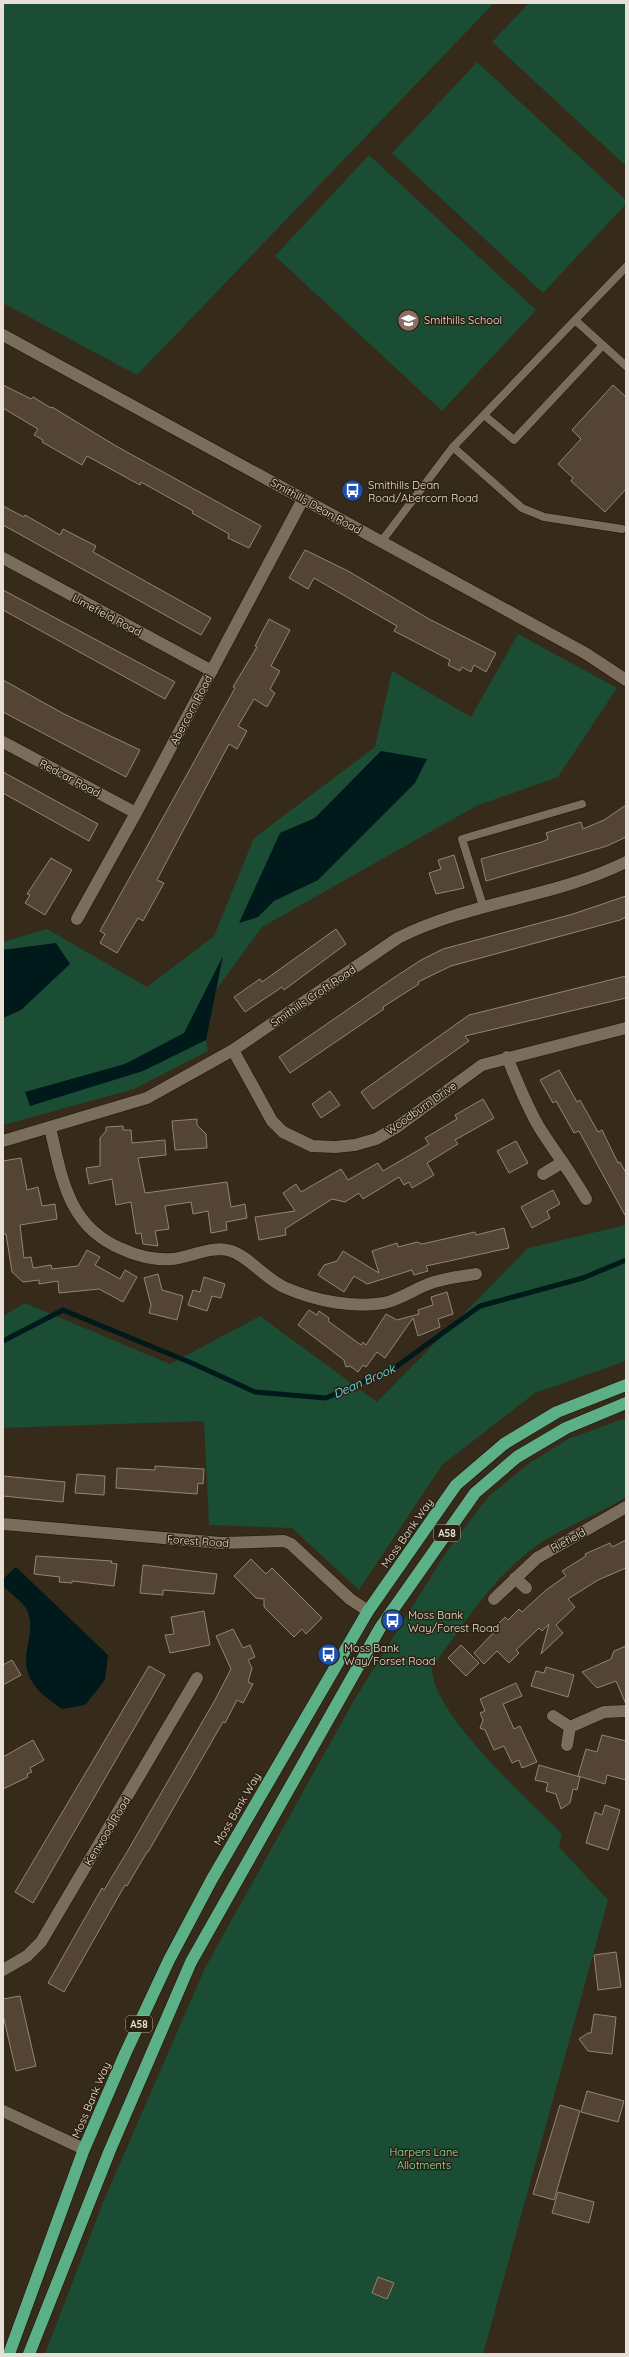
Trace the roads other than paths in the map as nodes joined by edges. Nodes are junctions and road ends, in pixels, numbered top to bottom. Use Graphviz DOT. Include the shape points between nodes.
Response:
graph roads {
  1 [pos="626,268"];
  2 [pos="575,320"];
  3 [pos="3,335"];
  4 [pos="602,345"];
  5 [pos="626,366"];
  6 [pos="484,415"];
  7 [pos="453,447"];
  8 [pos="304,499"];
  9 [pos="622,529"];
  10 [pos="381,542"];
  11 [pos="3,558"];
  12 [pos="212,671"];
  13 [pos="626,680"];
  14 [pos="3,742"];
  15 [pos="582,804"];
  16 [pos="136,813"];
  17 [pos="626,862"];
  18 [pos="483,906"];
  19 [pos="77,919"];
  20 [pos="626,1028"];
  21 [pos="233,1050"];
  22 [pos="507,1057"];
  23 [pos="50,1128"];
  24 [pos="3,1141"];
  25 [pos="563,1162"];
  26 [pos="543,1174"];
  27 [pos="586,1199"];
  28 [pos="469,1279"];
  29 [pos="626,1384"];
  30 [pos="626,1403"];
  31 [pos="626,1507"];
  32 [pos="3,1524"];
  33 [pos="515,1578"];
  34 [pos="526,1588"];
  35 [pos="494,1599"];
  36 [pos="368,1611"];
  37 [pos="197,1678"];
  38 [pos="626,1711"];
  39 [pos="553,1716"];
  40 [pos="570,1727"];
  41 [pos="567,1745"];
  42 [pos="3,1970"];
  43 [pos="3,2111"];
  44 [pos="84,2149"];
  45 [pos="9,2354"];
  46 [pos="29,2354"];
  1 -- 2 [label="lane"];
  2 -- 4 [label="lane"];
  2 -- 6 [label="lane"];
  3 -- 8 [label="street, Smithills Dean Road"];
  4 -- 5 [label="lane"];
  4 -- 6 [label="lane" via="514,440"];
  6 -- 7 [label="lane"];
  7 -- 9 [label="lane" via="522,508 544,517"];
  7 -- 10 [label="lane"];
  8 -- 10 [label="street, Smithills Dean Road"];
  8 -- 12 [label="street, Abercorn Road"];
  10 -- 13 [label="street, Smithills Dean Road" via="585,654"];
  11 -- 12 [label="street, Limefield Road"];
  12 -- 16 [label="street, Abercorn Road"];
  14 -- 16 [label="street, Redcar Road"];
  15 -- 18 [label="lane" via="462,839"];
  16 -- 19 [label="street, Abercorn Road"];
  17 -- 18 [label="street, Smithills Croft Road" via="600,875"];
  18 -- 21 [label="street, Smithills Croft Road" via="426,924 398,938"];
  20 -- 22 [label="street, Woodburn Drive"];
  21 -- 22 [label="street, Woodburn Drive" via="272,1121 283,1132 312,1146 335,1147 356,1145 376,1139 397,1127 482,1064"];
  21 -- 23 [label="street, Smithills Croft Road" via="147,1098"];
  22 -- 25 [label="street" via="536,1120"];
  23 -- 24 [label="street, Smithills Croft Road"];
  23 -- 28 [label="street" via="65,1189 75,1209 89,1229 107,1243 130,1253 172,1259 217,1249 232,1251 285,1288 316,1298 356,1306 385,1302 408,1295 433,1282"];
  25 -- 26 [label="street"];
  25 -- 27 [label="street"];
  29 -- 36 [label="highway, Moss Bank Way / A58" via="557,1412 504,1444 456,1485"];
  30 -- 46 [label="highway, A58" via="566,1428 517,1457 475,1493 380,1628 191,1962 110,2150"];
  31 -- 33 [label="street, Riefield" via="547,1551"];
  32 -- 36 [label="street, Forest Road" via="221,1543 284,1541 291,1544 350,1599"];
  33 -- 34 [label="street"];
  33 -- 35 [label="street, Riefield"];
  36 -- 44 [label="highway, Moss Bank Way / A58" via="208,1885 169,1960"];
  37 -- 42 [label="street, Kenwood Road" via="41,1942 27,1956"];
  38 -- 40 [label="street" via="604,1712"];
  39 -- 40 [label="street"];
  40 -- 41 [label="street"];
  43 -- 44 [label="street"];
  44 -- 45 [label="highway, Moss Bank Way / A58"];
}
